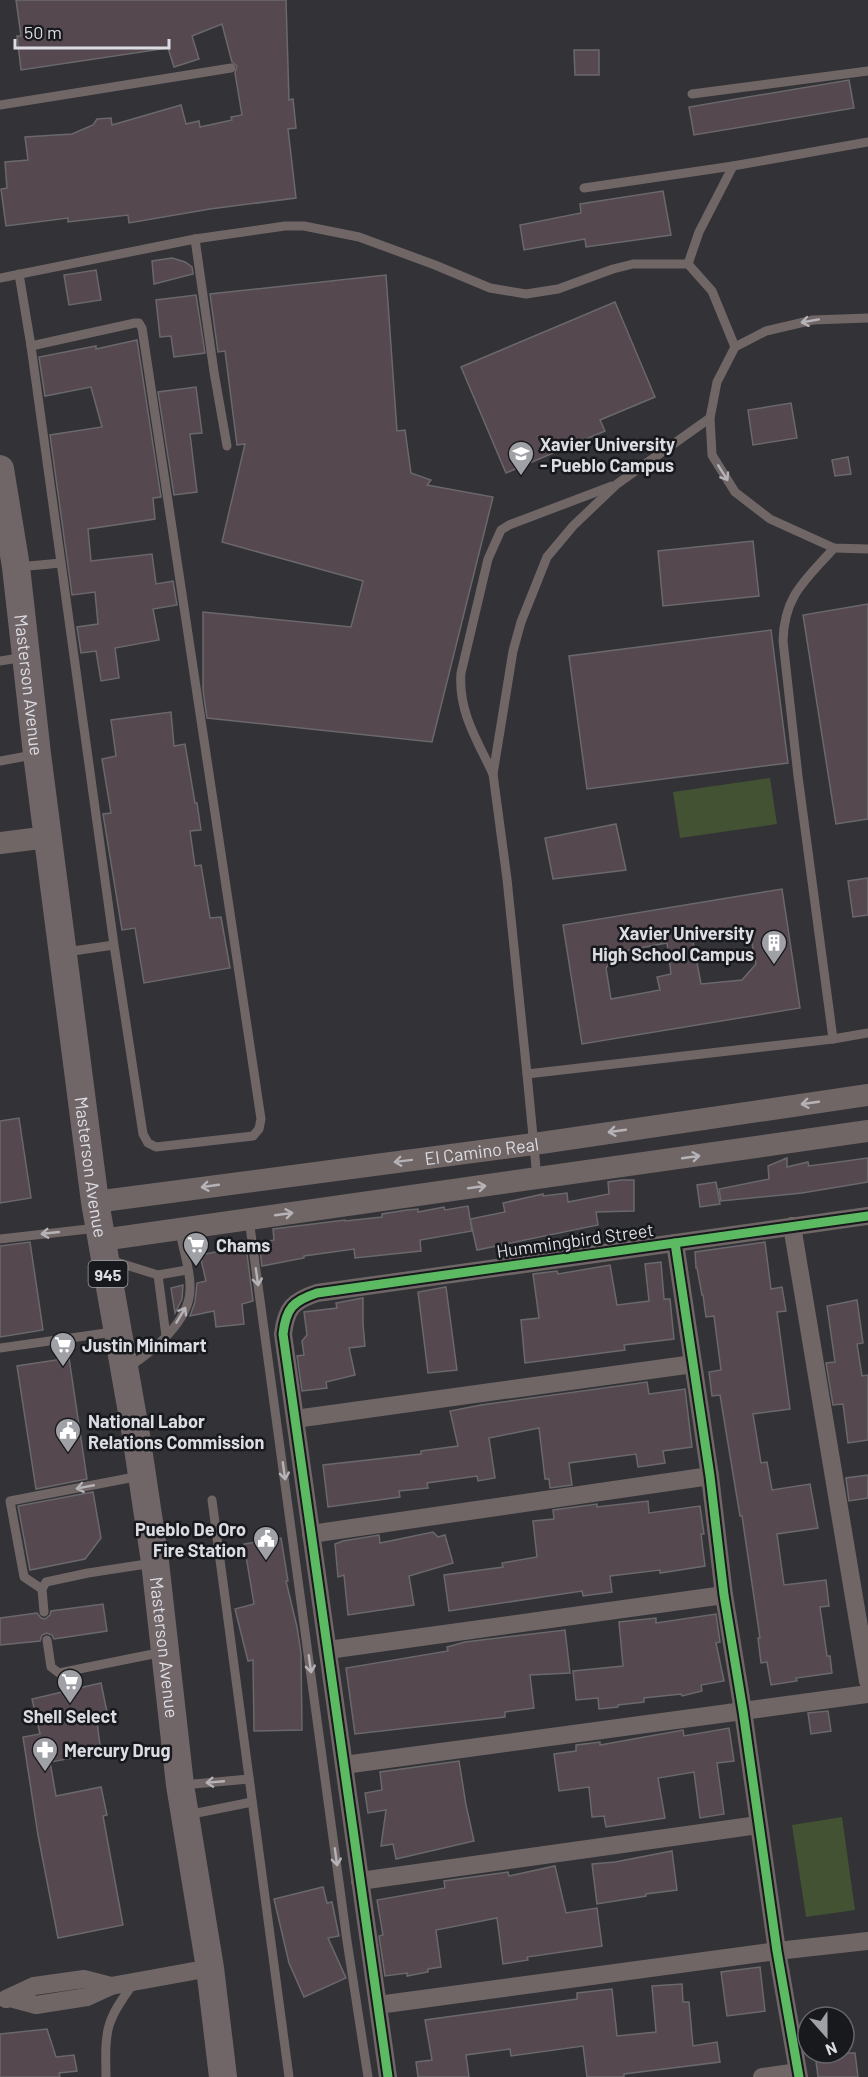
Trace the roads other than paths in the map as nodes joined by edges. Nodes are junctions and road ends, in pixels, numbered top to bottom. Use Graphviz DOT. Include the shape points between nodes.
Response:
graph roads {
  1 [pos="231,68"];
  2 [pos="868,71"];
  3 [pos="692,94"];
  4 [pos="0,105"];
  5 [pos="868,142"];
  6 [pos="733,166"];
  7 [pos="584,188"];
  8 [pos="195,239"];
  9 [pos="688,264"];
  10 [pos="19,274"];
  11 [pos="0,278"];
  12 [pos="868,318"];
  13 [pos="31,346"];
  14 [pos="735,347"];
  15 [pos="710,418"];
  16 [pos="227,446"];
  17 [pos="0,469"];
  18 [pos="617,484"];
  19 [pos="834,548"];
  20 [pos="868,549"];
  21 [pos="9,551"];
  22 [pos="61,563"];
  23 [pos="13,659"];
  24 [pos="37,754"];
  25 [pos="0,761"];
  26 [pos="493,774"];
  27 [pos="48,837"];
  28 [pos="0,843"];
  29 [pos="114,945"];
  30 [pos="63,952"];
  31 [pos="868,1033"];
  32 [pos="833,1039"];
  33 [pos="527,1074"];
  34 [pos="868,1095"];
  35 [pos="868,1131"];
  36 [pos="534,1144"];
  37 [pos="537,1178"];
  38 [pos="868,1216"];
  39 [pos="249,1219"];
  40 [pos="792,1226"];
  41 [pos="180,1229"];
  42 [pos="100,1232"];
  43 [pos="0,1239"];
  44 [pos="675,1243"];
  45 [pos="188,1270"];
  46 [pos="158,1275"];
  47 [pos="118,1331"];
  48 [pos="166,1336"];
  49 [pos="0,1348"];
  50 [pos="693,1364"];
  51 [pos="124,1370"];
  52 [pos="295,1419"];
  53 [pos="142,1476"];
  54 [pos="710,1476"];
  55 [pos="212,1500"];
  56 [pos="311,1534"];
  57 [pos="155,1562"];
  58 [pos="42,1589"];
  59 [pos="724,1595"];
  60 [pos="44,1612"];
  61 [pos="48,1640"];
  62 [pos="328,1650"];
  63 [pos="166,1651"];
  64 [pos="868,1681"];
  65 [pos="868,1694"];
  66 [pos="743,1711"];
  67 [pos="344,1765"];
  68 [pos="249,1779"];
  69 [pos="180,1785"];
  70 [pos="252,1802"];
  71 [pos="185,1816"];
  72 [pos="759,1825"];
  73 [pos="360,1881"];
  74 [pos="868,1941"];
  75 [pos="777,1951"];
  76 [pos="210,1968"];
  77 [pos="135,1982"];
  78 [pos="5,1999"];
  79 [pos="378,2006"];
  80 [pos="798,2074"];
  81 [pos="106,2077"];
  82 [pos="223,2077"];
  83 [pos="289,2077"];
  84 [pos="368,2077"];
  85 [pos="388,2077"];
  86 [pos="762,2077"];
  1 -- 4 [label="lane"];
  2 -- 3 [label="lane"];
  5 -- 6 [label="lane"];
  6 -- 7 [label="lane"];
  6 -- 9 [label="lane" via="699,232"];
  8 -- 9 [label="lane" via="285,225 324,230 359,237 490,288 526,294 558,289 633,264"];
  8 -- 10 [label="lane"];
  8 -- 16 [label="lane"];
  9 -- 14 [label="lane" via="712,291"];
  10 -- 11 [label="lane"];
  10 -- 13 [label="lane"];
  12 -- 14 [label="lane, one-way" via="813,320 766,331"];
  13 -- 22 [label="lane"];
  13 -- 29 [label="lane" via="135,323 142,328 261,1119 253,1136 156,1147 148,1143 143,1134"];
  14 -- 15 [label="lane" via="717,382"];
  15 -- 18 [label="lane"];
  15 -- 19 [label="lane, one-way" via="712,455 735,492 770,519"];
  17 -- 21 [label="main road, Masterson Avenue / 945"];
  18 -- 26 [label="lane" via="547,557 520,622"];
  18 -- 26 [label="lane" via="509,525 501,530 488,559 459,691"];
  19 -- 20 [label="lane"];
  19 -- 32 [label="lane" via="799,588 788,607 783,641"];
  21 -- 22 [label="lane"];
  21 -- 23 [label="main road, Masterson Avenue / 945"];
  22 -- 29 [label="lane"];
  23 -- 24 [label="main road, Masterson Avenue / 945"];
  24 -- 25 [label="lane"];
  24 -- 27 [label="main road, Masterson Avenue / 945"];
  26 -- 33 [label="lane"];
  27 -- 28 [label="street"];
  27 -- 30 [label="main road, Masterson Avenue / 945"];
  29 -- 30 [label="lane"];
  30 -- 42 [label="main road, Masterson Avenue / 945"];
  31 -- 32 [label="lane"];
  32 -- 33 [label="lane"];
  33 -- 36 [label="lane"];
  34 -- 36 [label="street, El Camino Real, one-way"];
  37 -- 35 [label="street, El Camino Real, one-way"];
  36 -- 37 [label="lane"];
  36 -- 42 [label="street, El Camino Real, one-way"];
  39 -- 37 [label="street, El Camino Real, one-way"];
  38 -- 40 [label="street, Hummingbird Street"];
  39 -- 41 [label="street, El Camino Real"];
  39 -- 84 [label="lane, one-way"];
  40 -- 44 [label="street, Hummingbird Street"];
  40 -- 64 [label="street"];
  41 -- 42 [label="street, El Camino Real"];
  41 -- 45 [label="lane"];
  42 -- 43 [label="lane, one-way"];
  42 -- 46 [label="lane"];
  42 -- 47 [label="main road, Masterson Avenue / 945"];
  44 -- 50 [label="street"];
  44 -- 52 [label="street, Hummingbird Street" via="300,1298 290,1307 283,1334"];
  45 -- 46 [label="lane"];
  48 -- 45 [label="lane, one-way" via="189,1299"];
  46 -- 48 [label="lane"];
  47 -- 49 [label="lane"];
  47 -- 51 [label="main road, Masterson Avenue / 945"];
  48 -- 51 [label="lane"];
  50 -- 52 [label="street"];
  50 -- 54 [label="street"];
  51 -- 53 [label="main road, Masterson Avenue / 945"];
  52 -- 56 [label="street"];
  53 -- 57 [label="main road, Masterson Avenue / 945"];
  53 -- 58 [label="lane, one-way" via="10,1501 24,1576"];
  54 -- 56 [label="street"];
  54 -- 59 [label="street"];
  55 -- 68 [label="lane"];
  56 -- 62 [label="street"];
  57 -- 58 [label="lane" via="53,1580"];
  57 -- 63 [label="main road, Masterson Avenue / 945"];
  58 -- 60 [label="lane"];
  59 -- 62 [label="street"];
  59 -- 66 [label="street"];
  61 -- 63 [label="lane" via="51,1667 59,1673"];
  62 -- 67 [label="street"];
  63 -- 69 [label="main road, Masterson Avenue / 945"];
  65 -- 66 [label="street"];
  66 -- 67 [label="street"];
  66 -- 72 [label="street"];
  67 -- 73 [label="street"];
  68 -- 69 [label="lane, one-way"];
  68 -- 70 [label="lane"];
  69 -- 71 [label="main road, Masterson Avenue / 945"];
  70 -- 71 [label="lane"];
  70 -- 83 [label="lane"];
  71 -- 76 [label="main road, Masterson Avenue / 945"];
  72 -- 73 [label="street"];
  72 -- 75 [label="street"];
  73 -- 79 [label="street"];
  74 -- 75 [label="street"];
  75 -- 79 [label="street"];
  75 -- 80 [label="street"];
  76 -- 77 [label="street"];
  76 -- 82 [label="main road, Masterson Avenue / 945"];
  77 -- 78 [label="street" via="111,1986 84,1979 34,1986"];
  77 -- 81 [label="lane" via="117,2005 108,2025"];
  79 -- 85 [label="street"];
  80 -- 86 [label="street"];
}
